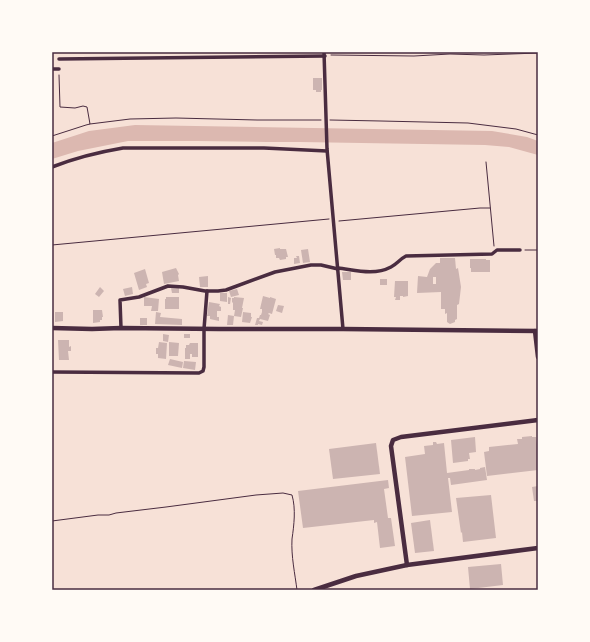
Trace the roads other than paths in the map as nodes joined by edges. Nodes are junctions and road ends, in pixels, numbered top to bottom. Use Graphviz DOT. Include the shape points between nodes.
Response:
graph roads {
  1 [pos="325,54"];
  2 [pos="59,59"];
  3 [pos="52,69"];
  4 [pos="59,69"];
  5 [pos="327,150"];
  6 [pos="52,167"];
  7 [pos="520,250"];
  8 [pos="338,269"];
  9 [pos="206,291"];
  10 [pos="52,328"];
  11 [pos="121,328"];
  12 [pos="204,329"];
  13 [pos="343,329"];
  14 [pos="537,331"];
  15 [pos="538,357"];
  16 [pos="52,372"];
  17 [pos="538,420"];
  18 [pos="538,548"];
  19 [pos="407,564"];
  20 [pos="314,590"];
  1 -- 2 [label="street"];
  1 -- 5 [label="street"];
  3 -- 4 [label="street"];
  5 -- 6 [label="street" via="123,148"];
  5 -- 8 [label="street"];
  7 -- 8 [label="street" via="497,250 492,254 406,256 391,267 373,273"];
  8 -- 9 [label="street" via="311,265 275,272 226,290"];
  8 -- 13 [label="street"];
  9 -- 11 [label="street" via="168,286 139,297 120,300"];
  9 -- 12 [label="street"];
  10 -- 11 [label="street"];
  11 -- 12 [label="street"];
  12 -- 13 [label="street"];
  12 -- 16 [label="street" via="204,367 199,373"];
  13 -- 14 [label="street"];
  14 -- 15 [label="street"];
  17 -- 19 [label="street" via="401,437 394,440 391,446"];
  18 -- 19 [label="street"];
  19 -- 20 [label="street" via="356,576"];
}
